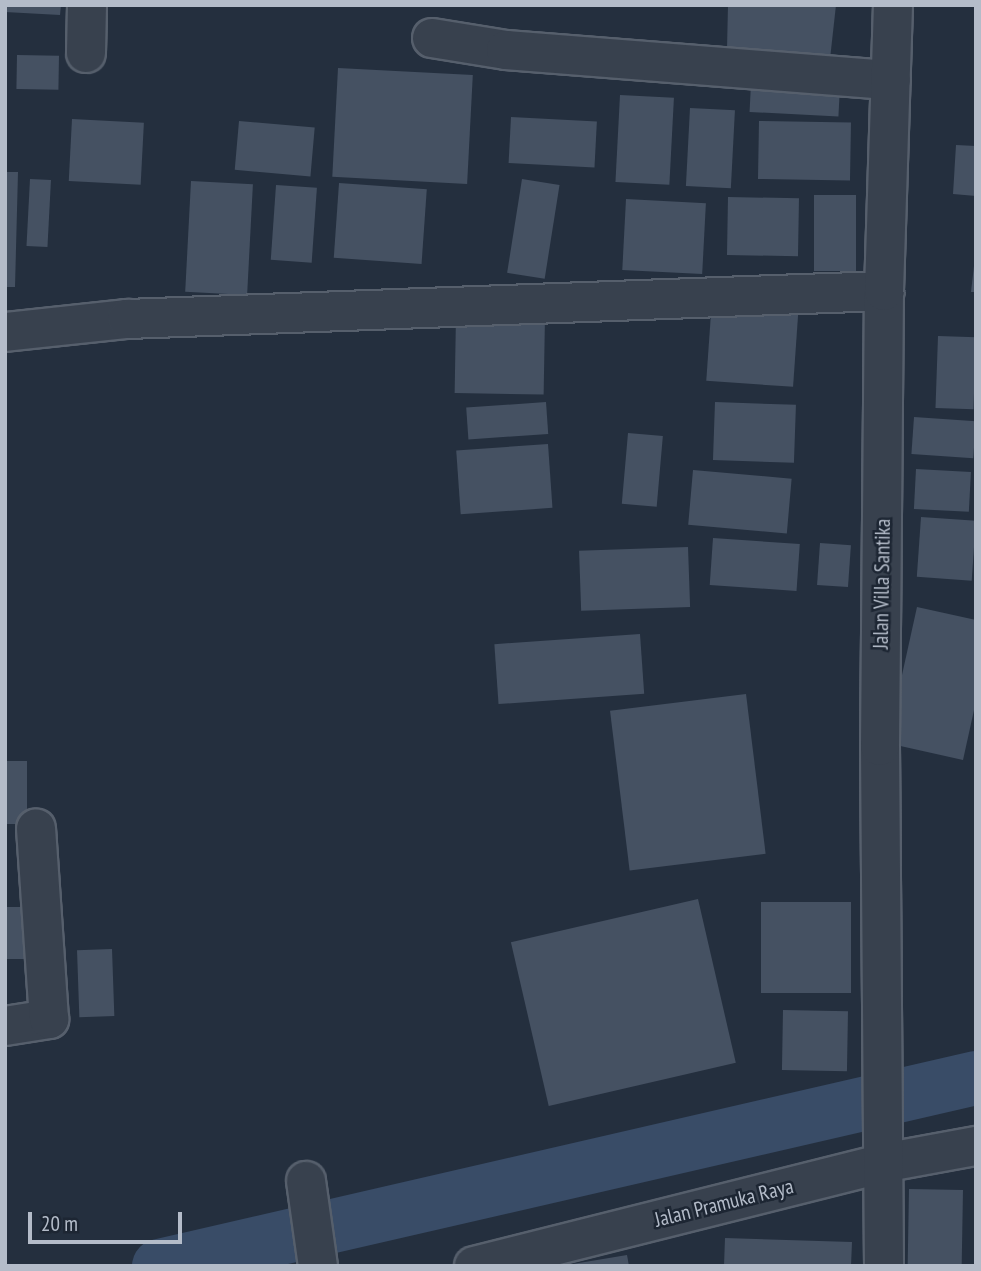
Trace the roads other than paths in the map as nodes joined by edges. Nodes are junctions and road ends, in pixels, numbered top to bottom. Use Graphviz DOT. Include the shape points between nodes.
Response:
graph roads {
  1 [pos="87,5"];
  2 [pos="893,5"];
  3 [pos="432,38"];
  4 [pos="86,53"];
  5 [pos="891,80"];
  6 [pos="884,291"];
  7 [pos="5,332"];
  8 [pos="36,828"];
  9 [pos="5,1026"];
  10 [pos="976,1146"];
  11 [pos="883,1163"];
  12 [pos="309,1195"];
  13 [pos="318,1263"];
  14 [pos="482,1265"];
  15 [pos="884,1266"];
  1 -- 4 [label="street"];
  2 -- 5 [label="street, Jalan Villa Santika"];
  3 -- 5 [label="street" via="506,50"];
  5 -- 6 [label="street, Jalan Villa Santika"];
  6 -- 7 [label="street" via="127,319"];
  6 -- 11 [label="street, Jalan Villa Santika"];
  8 -- 9 [label="street" via="49,1019"];
  10 -- 11 [label="street, Jalan Pramuka Raya"];
  11 -- 14 [label="street, Jalan Pramuka Raya"];
  11 -- 15 [label="street, Jalan Villa Santika"];
  12 -- 13 [label="street"];
}
